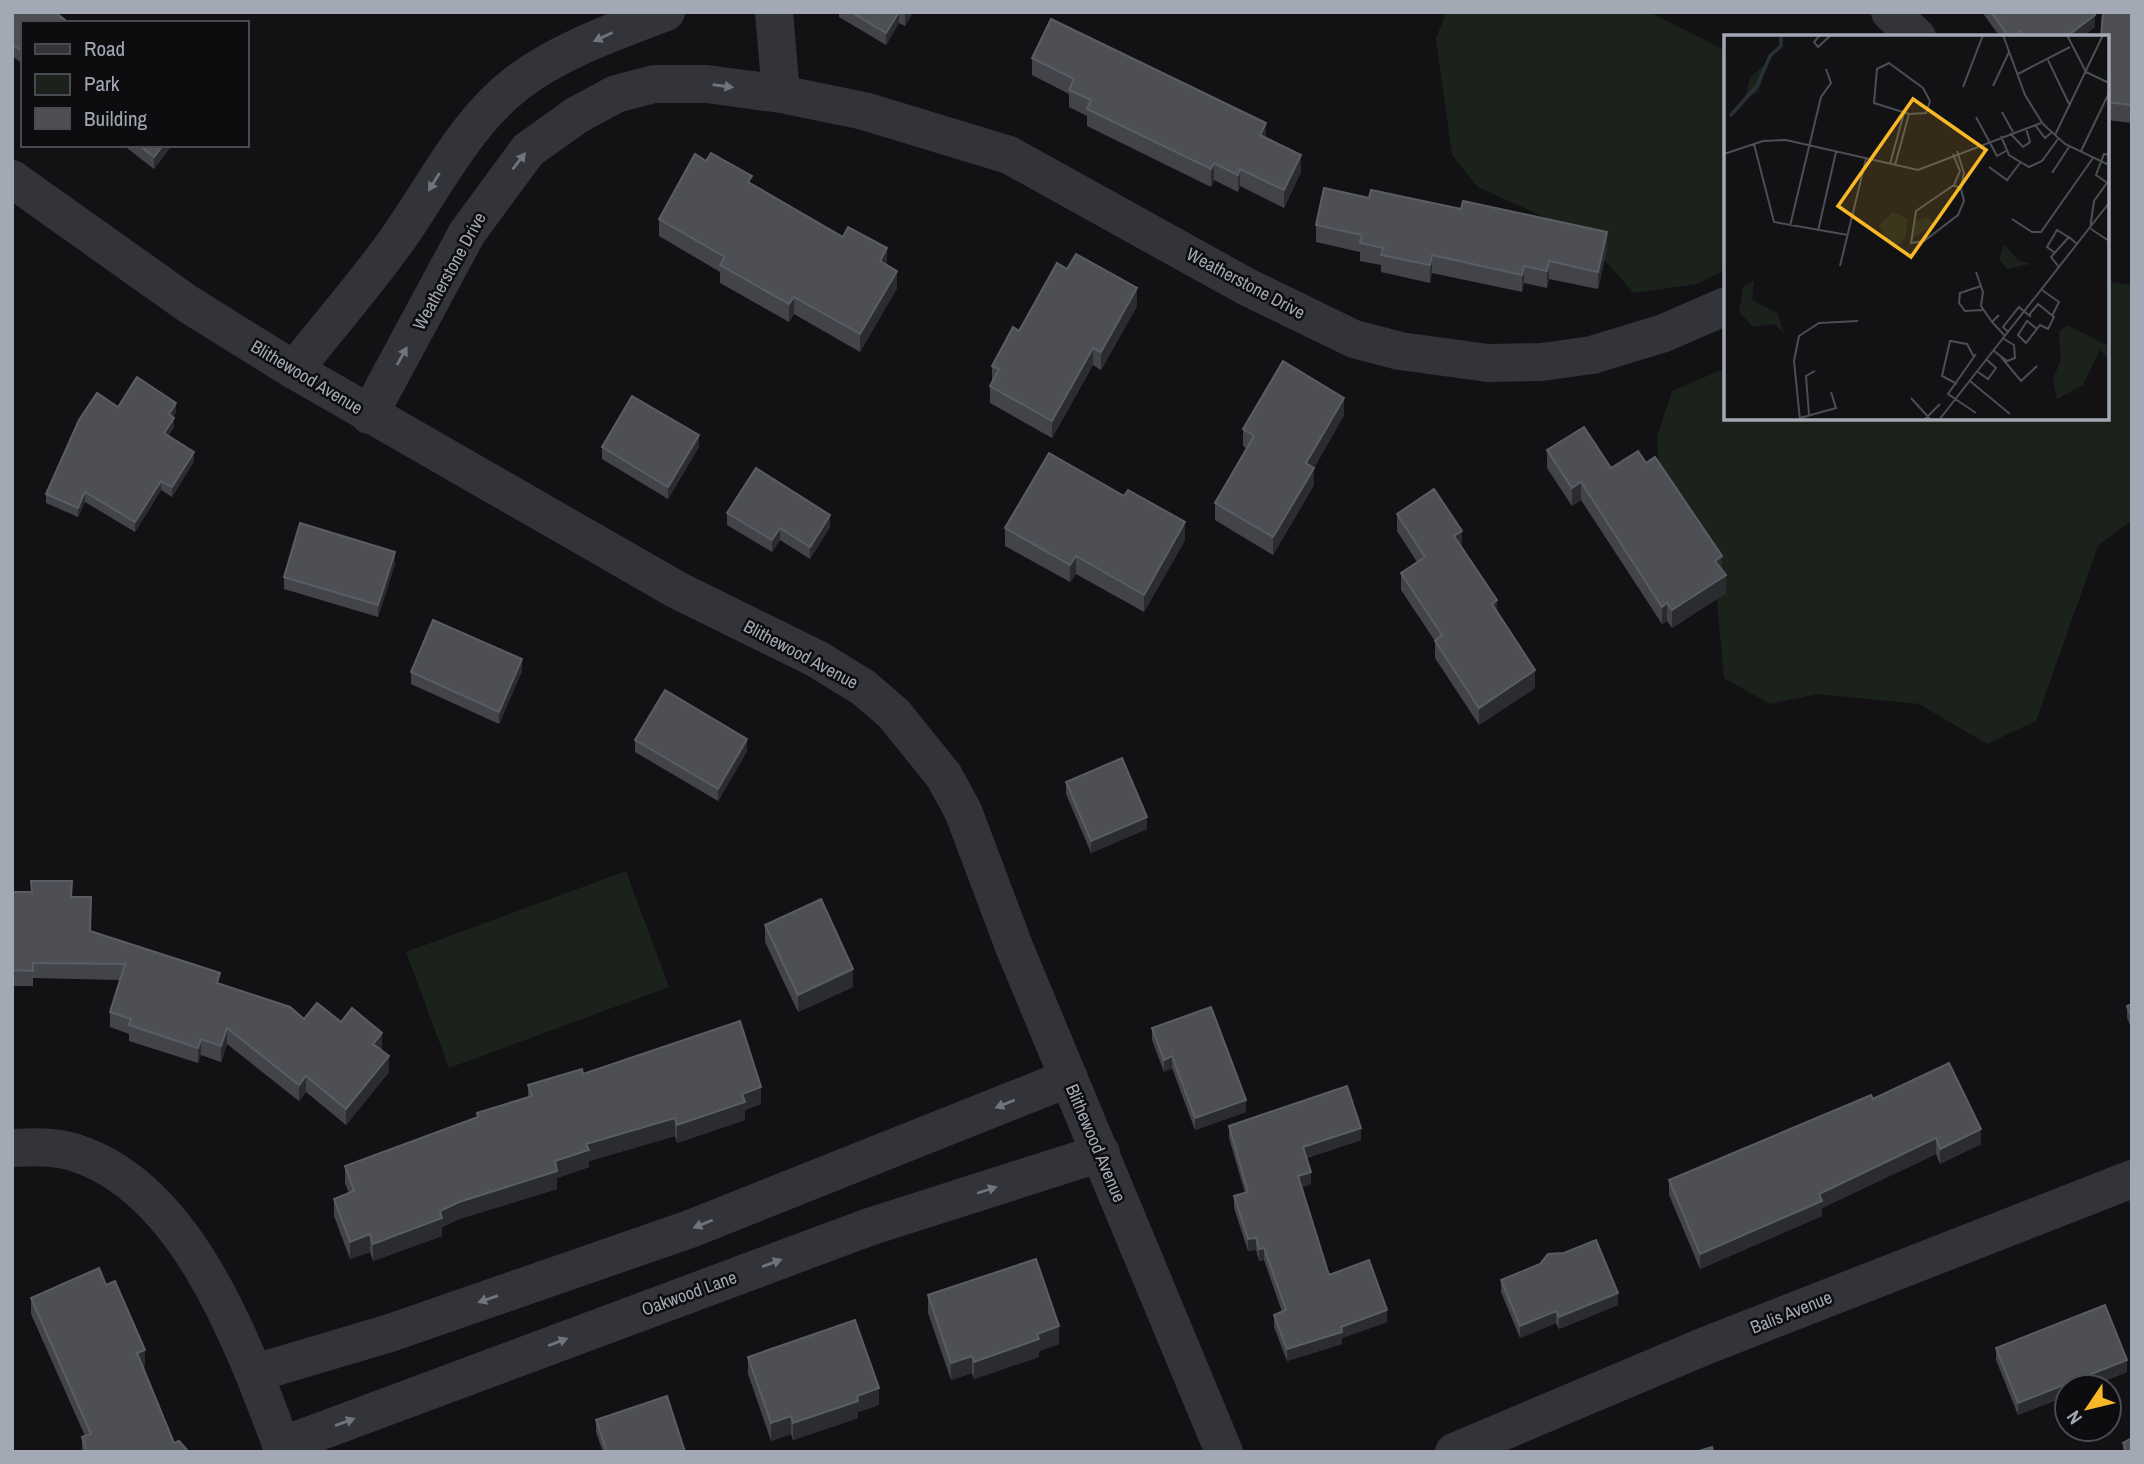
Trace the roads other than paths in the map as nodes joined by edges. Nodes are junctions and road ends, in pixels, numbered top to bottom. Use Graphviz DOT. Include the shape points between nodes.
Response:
graph roads {
  1 [pos="666,12"];
  2 [pos="774,12"];
  3 [pos="1890,12"];
  4 [pos="1915,35"];
  5 [pos="781,94"];
  6 [pos="12,179"];
  7 [pos="1724,307"];
  8 [pos="294,370"];
  9 [pos="369,415"];
  10 [pos="1069,1078"];
  11 [pos="12,1148"];
  12 [pos="1101,1153"];
  13 [pos="2132,1179"];
  14 [pos="255,1373"];
  15 [pos="282,1449"];
  16 [pos="1224,1452"];
  17 [pos="1454,1452"];
  1 -- 8 [label="street, one-way" via="566,54 518,83 483,116 445,163 394,244"];
  2 -- 5 [label="street"];
  3 -- 4 [label="street"];
  5 -- 7 [label="street, Weatherstone Drive" via="864,111 1009,155 1247,287 1354,339 1400,351 1489,363 1579,357 1664,333"];
  9 -- 5 [label="street, Weatherstone Drive, one-way" via="467,233 528,150 616,94 654,84 707,84"];
  6 -- 8 [label="street, Blithewood Avenue" via="188,304"];
  8 -- 9 [label="street, Blithewood Avenue"];
  9 -- 10 [label="street, Blithewood Avenue" via="677,590 817,659 864,688 894,714 944,776 963,811"];
  10 -- 12 [label="street, Blithewood Avenue"];
  10 -- 14 [label="street, one-way" via="690,1229 390,1333"];
  11 -- 14 [label="street, Oakwood Lane" via="76,1153 142,1190 168,1216 220,1300"];
  15 -- 12 [label="street, Oakwood Lane, one-way" via="869,1227"];
  12 -- 16 [label="street, Blithewood Avenue"];
  13 -- 17 [label="street, Balis Avenue" via="1705,1346"];
  14 -- 15 [label="street, Oakwood Lane"];
}
